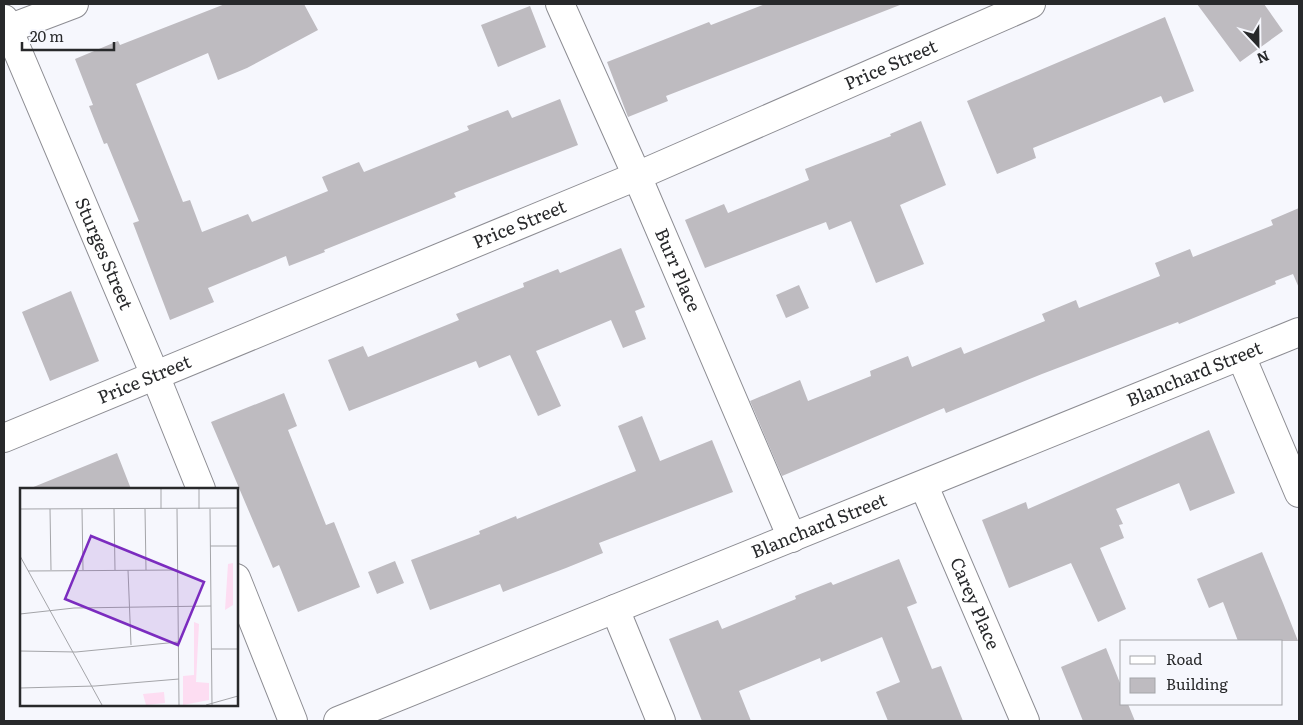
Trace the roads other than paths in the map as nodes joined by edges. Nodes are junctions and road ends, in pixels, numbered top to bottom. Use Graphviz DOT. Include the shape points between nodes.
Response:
graph roads {
  1 [pos="74,4"];
  2 [pos="560,4"];
  3 [pos="1031,4"];
  4 [pos="6,24"];
  5 [pos="637,176"];
  6 [pos="1299,332"];
  7 [pos="1241,356"];
  8 [pos="156,375"];
  9 [pos="4,438"];
  10 [pos="924,486"];
  11 [pos="201,488"];
  12 [pos="1299,493"];
  13 [pos="792,538"];
  14 [pos="238,583"];
  15 [pos="615,610"];
  16 [pos="293,721"];
  17 [pos="338,721"];
  18 [pos="661,721"];
  19 [pos="1025,721"];
  1 -- 4 [label="street"];
  2 -- 5 [label="street, Burr Place"];
  3 -- 5 [label="street, Price Street"];
  4 -- 8 [label="street, Sturges Street"];
  5 -- 8 [label="street, Price Street"];
  5 -- 13 [label="street, Burr Place"];
  6 -- 7 [label="street, Blanchard Street"];
  7 -- 10 [label="street, Blanchard Street"];
  7 -- 12 [label="street"];
  8 -- 9 [label="street, Price Street"];
  8 -- 11 [label="street, Sturges Street"];
  10 -- 13 [label="street, Blanchard Street"];
  10 -- 19 [label="street, Carey Place"];
  13 -- 15 [label="street, Blanchard Street"];
  14 -- 16 [label="street"];
  15 -- 17 [label="street, Blanchard Street"];
  15 -- 18 [label="street"];
}
